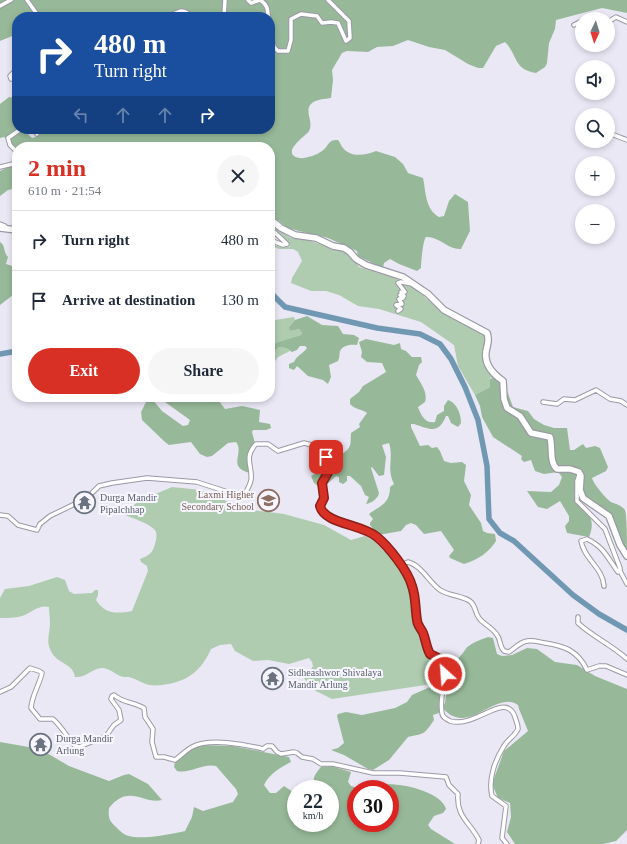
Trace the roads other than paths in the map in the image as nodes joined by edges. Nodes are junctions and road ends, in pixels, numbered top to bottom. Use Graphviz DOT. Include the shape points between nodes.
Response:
graph roads {
  1 [pos="11,0"];
  2 [pos="27,0"];
  3 [pos="225,0"];
  4 [pos="248,0"];
  5 [pos="328,0"];
  6 [pos="0,6"];
  7 [pos="35,12"];
  8 [pos="178,12"];
  9 [pos="188,12"];
  10 [pos="224,12"];
  11 [pos="268,12"];
  12 [pos="615,18"];
  13 [pos="627,22"];
  14 [pos="275,48"];
  15 [pos="14,134"];
  16 [pos="615,135"];
  17 [pos="627,140"];
  18 [pos="12,147"];
  19 [pos="12,163"];
  20 [pos="0,167"];
  21 [pos="275,223"];
  22 [pos="0,224"];
  23 [pos="3,228"];
  24 [pos="275,233"];
  25 [pos="275,242"];
  26 [pos="413,284"];
  27 [pos="398,311"];
  28 [pos="543,402"];
  29 [pos="627,405"];
  30 [pos="580,474"];
  31 [pos="0,515"];
  32 [pos="627,556"];
  33 [pos="402,566"];
  34 [pos="620,571"];
  35 [pos="627,584"];
  36 [pos="604,586"];
  37 [pos="578,617"];
  38 [pos="627,659"];
  39 [pos="627,675"];
  40 [pos="0,692"];
  41 [pos="478,844"];
  42 [pos="507,844"];
  1 -- 6 [label="street"];
  2 -- 7 [label="street"];
  3 -- 10 [label="street"];
  4 -- 11 [label="street" via="252,3 260,0 265,2"];
  5 -- 14 [label="street" via="349,22 350,38 346,41 338,23 322,23 317,16 301,14 291,19 288,51 278,51"];
  8 -- 9 [label="street"];
  12 -- 13 [label="street"];
  15 -- 18 [label="street" via="8,138"];
  16 -- 17 [label="street"];
  19 -- 20 [label="street"];
  21 -- 26 [label="highway" via="295,235 316,238 344,248 366,265 403,277"];
  22 -- 23 [label="street" via="5,226"];
  24 -- 25 [label="street" via="287,244"];
  26 -- 27 [label="street" via="398,283 404,292 401,292 404,296 400,295 403,298 399,299 402,304 396,305 401,310"];
  26 -- 30 [label="highway" via="452,315 487,333 489,338 486,354 489,368 503,381 504,399 508,408 520,416 531,433 550,437 553,446 552,460 557,469 570,469"];
  28 -- 29 [label="street" via="557,404 564,399 575,400 596,390 610,399"];
  30 -- 32 [label="highway" via="583,498 609,516"];
  30 -- 34 [label="street" via="577,481 577,500 605,529"];
  31 -- 33 [label="street" via="8,516 18,525 37,530 50,516 87,498 99,486 147,478 197,482 240,496 245,494 249,487 251,474 248,461 252,447 256,444 268,444 278,451 304,442 328,449 325,462 330,469 322,483 324,498 320,506 321,511 325,516 366,529 378,537"];
  33 -- 39 [label="street" via="405,562 414,564 440,590 472,603 480,620 497,634 504,651 509,652 522,642 534,640 556,644 569,649 588,670 606,666"];
  33 -- 42 [label="street" via="412,585 417,621 428,650 446,666 442,699 444,717 462,723 499,707 507,707 513,711 518,729 497,758 490,788 492,796 506,806 502,838"];
  34 -- 35 [label="street"];
  34 -- 36 [label="street" via="618,572 599,546 587,539 581,541 582,547 600,570"];
  37 -- 38 [label="street" via="578,623"];
  40 -- 41 [label="street" via="11,687 30,668 42,673 32,697 31,708 40,719 53,719 78,747 106,736 121,720 119,710 111,699 114,695 121,701 144,708 145,717 152,729 156,757 175,760 190,747 210,742 263,749 272,746 281,754 294,752 321,764 333,764 373,773 446,777 458,794 460,813 475,833 479,840"];
}
